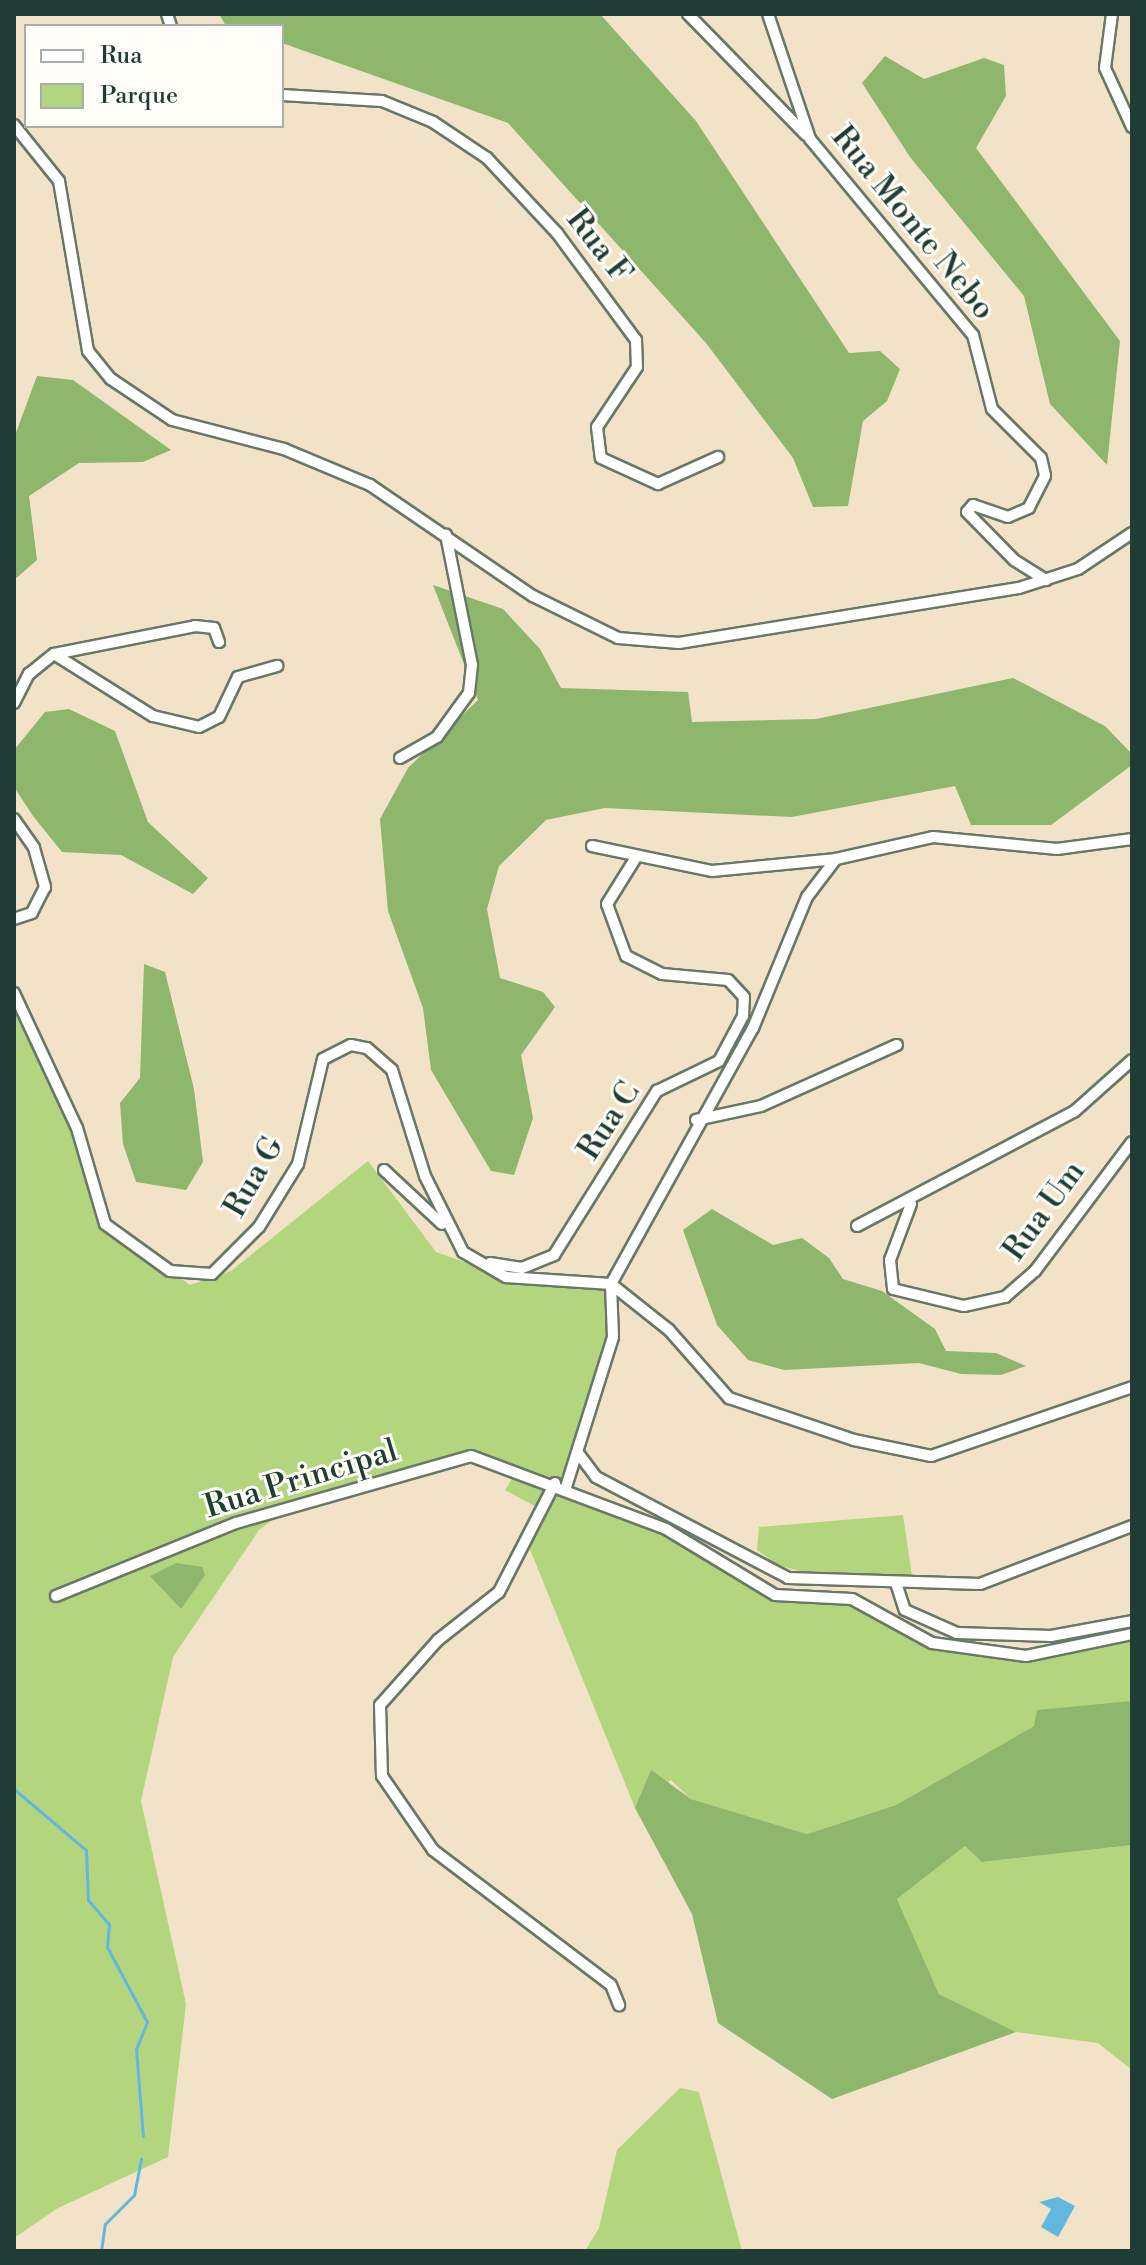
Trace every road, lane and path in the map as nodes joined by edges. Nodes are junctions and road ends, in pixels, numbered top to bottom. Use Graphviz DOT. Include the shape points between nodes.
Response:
graph roads {
  1 [pos="688,14"];
  2 [pos="768,14"];
  3 [pos="1112,14"];
  4 [pos="284,95"];
  5 [pos="14,125"];
  6 [pos="1132,127"];
  7 [pos="810,139"];
  8 [pos="718,457"];
  9 [pos="1132,533"];
  10 [pos="446,534"];
  11 [pos="1046,580"];
  12 [pos="219,642"];
  13 [pos="54,654"];
  14 [pos="277,666"];
  15 [pos="14,703"];
  16 [pos="400,758"];
  17 [pos="14,819"];
  18 [pos="1132,839"];
  19 [pos="592,846"];
  20 [pos="635,859"];
  21 [pos="836,859"];
  22 [pos="14,919"];
  23 [pos="14,993"];
  24 [pos="897,1045"];
  25 [pos="1132,1060"];
  26 [pos="696,1120"];
  27 [pos="1132,1142"];
  28 [pos="384,1170"];
  29 [pos="911,1204"];
  30 [pos="857,1226"];
  31 [pos="446,1228"];
  32 [pos="463,1252"];
  33 [pos="611,1284"];
  34 [pos="1132,1387"];
  35 [pos="578,1453"];
  36 [pos="560,1485"];
  37 [pos="1132,1526"];
  38 [pos="896,1583"];
  39 [pos="56,1596"];
  40 [pos="1132,1621"];
  41 [pos="1132,1634"];
  42 [pos="619,2005"];
  1 -- 7 [label="street"];
  2 -- 7 [label="street, Rua Monte Nebo"];
  3 -- 6 [label="street" via="1105,68"];
  4 -- 8 [label="street, Rua F" via="382,101 433,122 487,158 557,233 636,340 637,367 597,427 601,458 658,484"];
  5 -- 10 [label="street" via="59,181 88,351 103,372 172,420 327,467"];
  7 -- 11 [label="street, Rua Monte Nebo" via="973,335 992,409 1041,458 1045,476 1029,508 1008,517 973,505 967,512 1014,560"];
  9 -- 11 [label="street"];
  10 -- 11 [label="street" via="588,626 653,645"];
  10 -- 16 [label="street" via="472,665 469,693 437,737"];
  12 -- 13 [label="street" via="214,628 195,626"];
  13 -- 14 [label="street" via="153,716 185,728 219,717 238,677"];
  13 -- 15 [label="street" via="29,674"];
  17 -- 22 [label="street" via="34,848 45,887 32,913"];
  18 -- 21 [label="street" via="1057,849 933,837"];
  19 -- 20 [label="street"];
  20 -- 21 [label="street" via="712,871"];
  20 -- 32 [label="street, Rua C" via="607,904 614,938 644,969 711,976 739,989 743,1016 732,1043 719,1061 657,1091 554,1255 522,1268"];
  21 -- 26 [label="street" via="807,897 753,1028"];
  23 -- 31 [label="street, Rua G" via="77,1128 105,1224 170,1271 212,1274 259,1227 298,1164 323,1059 351,1045 367,1048 392,1070"];
  24 -- 26 [label="street" via="761,1106"];
  25 -- 29 [label="street, Rua Um" via="1075,1111"];
  26 -- 33 [label="street"];
  27 -- 29 [label="street, Rua Um" via="1035,1271 1005,1297 964,1306 906,1298 893,1289 890,1260"];
  28 -- 31 [label="street"];
  29 -- 30 [label="street, Rua Um"];
  31 -- 32 [label="street, Rua G"];
  32 -- 33 [label="street, Rua G" via="506,1277"];
  33 -- 34 [label="street" via="669,1330 729,1398 903,1454 961,1449"];
  33 -- 35 [label="street" via="613,1337"];
  35 -- 36 [label="street"];
  35 -- 38 [label="street" via="596,1477 788,1578"];
  36 -- 39 [label="street, Rua Principal" via="471,1456 236,1523"];
  36 -- 41 [label="street, Rua Principal" via="666,1529 775,1595 852,1599 932,1643 1026,1656"];
  36 -- 42 [label="street" via="499,1592 438,1640 380,1705 382,1776 433,1850 611,1985"];
  37 -- 38 [label="street" via="980,1584"];
  38 -- 40 [label="street" via="905,1610 957,1633 1051,1636"];
}
